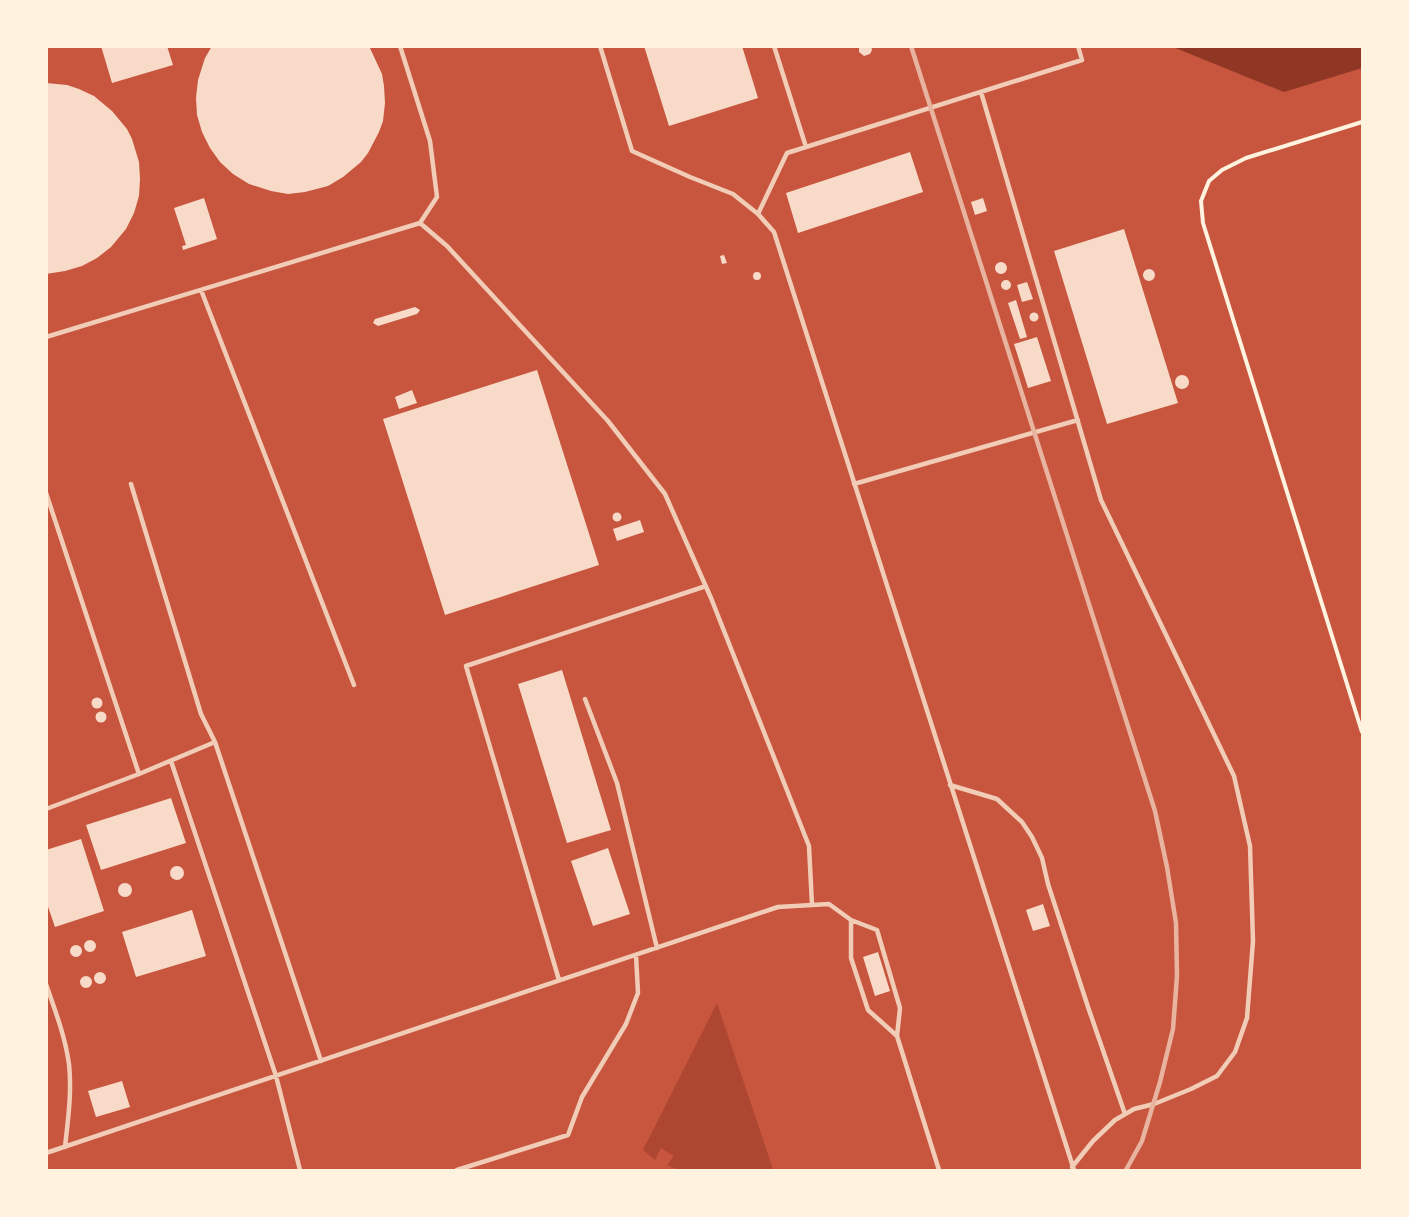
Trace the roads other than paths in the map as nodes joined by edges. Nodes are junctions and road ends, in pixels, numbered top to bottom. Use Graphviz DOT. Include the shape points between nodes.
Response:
graph roads {
  1 [pos="400,46"];
  2 [pos="600,46"];
  3 [pos="774,46"];
  4 [pos="1078,46"];
  5 [pos="981,92"];
  6 [pos="806,147"];
  7 [pos="758,214"];
  8 [pos="420,223"];
  9 [pos="201,290"];
  10 [pos="46,337"];
  11 [pos="1078,420"];
  12 [pos="131,484"];
  13 [pos="855,484"];
  14 [pos="46,493"];
  15 [pos="706,586"];
  16 [pos="354,685"];
  17 [pos="585,699"];
  18 [pos="215,742"];
  19 [pos="171,761"];
  20 [pos="139,774"];
  21 [pos="950,785"];
  22 [pos="46,808"];
  23 [pos="812,905"];
  24 [pos="851,920"];
  25 [pos="657,948"];
  26 [pos="636,954"];
  27 [pos="559,980"];
  28 [pos="46,984"];
  29 [pos="897,1036"];
  30 [pos="321,1061"];
  31 [pos="276,1076"];
  32 [pos="1125,1114"];
  33 [pos="65,1147"];
  34 [pos="46,1153"];
  35 [pos="1073,1168"];
  36 [pos="300,1170"];
  37 [pos="457,1170"];
  38 [pos="939,1170"];
  1 -- 8 [label="lane" via="430,141 437,196"];
  2 -- 7 [label="lane" via="632,151 733,194"];
  3 -- 6 [label="lane"];
  4 -- 5 [label="lane" via="1082,60"];
  5 -- 6 [label="lane"];
  5 -- 11 [label="lane"];
  6 -- 7 [label="lane" via="787,153"];
  7 -- 13 [label="lane" via="774,232"];
  8 -- 9 [label="lane"];
  8 -- 15 [label="lane" via="447,246 608,421 665,494"];
  9 -- 10 [label="lane"];
  9 -- 16 [label="lane"];
  11 -- 13 [label="lane"];
  11 -- 32 [label="lane" via="1101,500 1234,776 1250,846 1253,941 1247,1018 1235,1052 1217,1076"];
  12 -- 18 [label="lane" via="201,714"];
  13 -- 21 [label="lane"];
  14 -- 20 [label="lane"];
  15 -- 23 [label="lane" via="809,846"];
  15 -- 27 [label="lane" via="466,666"];
  17 -- 25 [label="lane" via="617,783"];
  18 -- 19 [label="lane"];
  18 -- 30 [label="lane"];
  19 -- 20 [label="lane"];
  19 -- 31 [label="lane"];
  20 -- 22 [label="lane"];
  21 -- 32 [label="lane" via="997,799 1032,837"];
  21 -- 35 [label="lane"];
  23 -- 24 [label="lane" via="829,904"];
  23 -- 25 [label="lane" via="778,907"];
  24 -- 29 [label="lane" via="851,958 868,1010"];
  24 -- 29 [label="lane" via="877,930 900,1008"];
  25 -- 26 [label="lane"];
  26 -- 27 [label="lane"];
  26 -- 37 [label="lane" via="638,993 634,1004 582,1097 568,1135"];
  27 -- 30 [label="lane"];
  28 -- 33 [label="lane" via="69,1065"];
  29 -- 38 [label="lane"];
  30 -- 31 [label="lane"];
  31 -- 33 [label="lane"];
  31 -- 36 [label="lane"];
  32 -- 35 [label="lane" via="1093,1141"];
  33 -- 34 [label="lane"];
}
